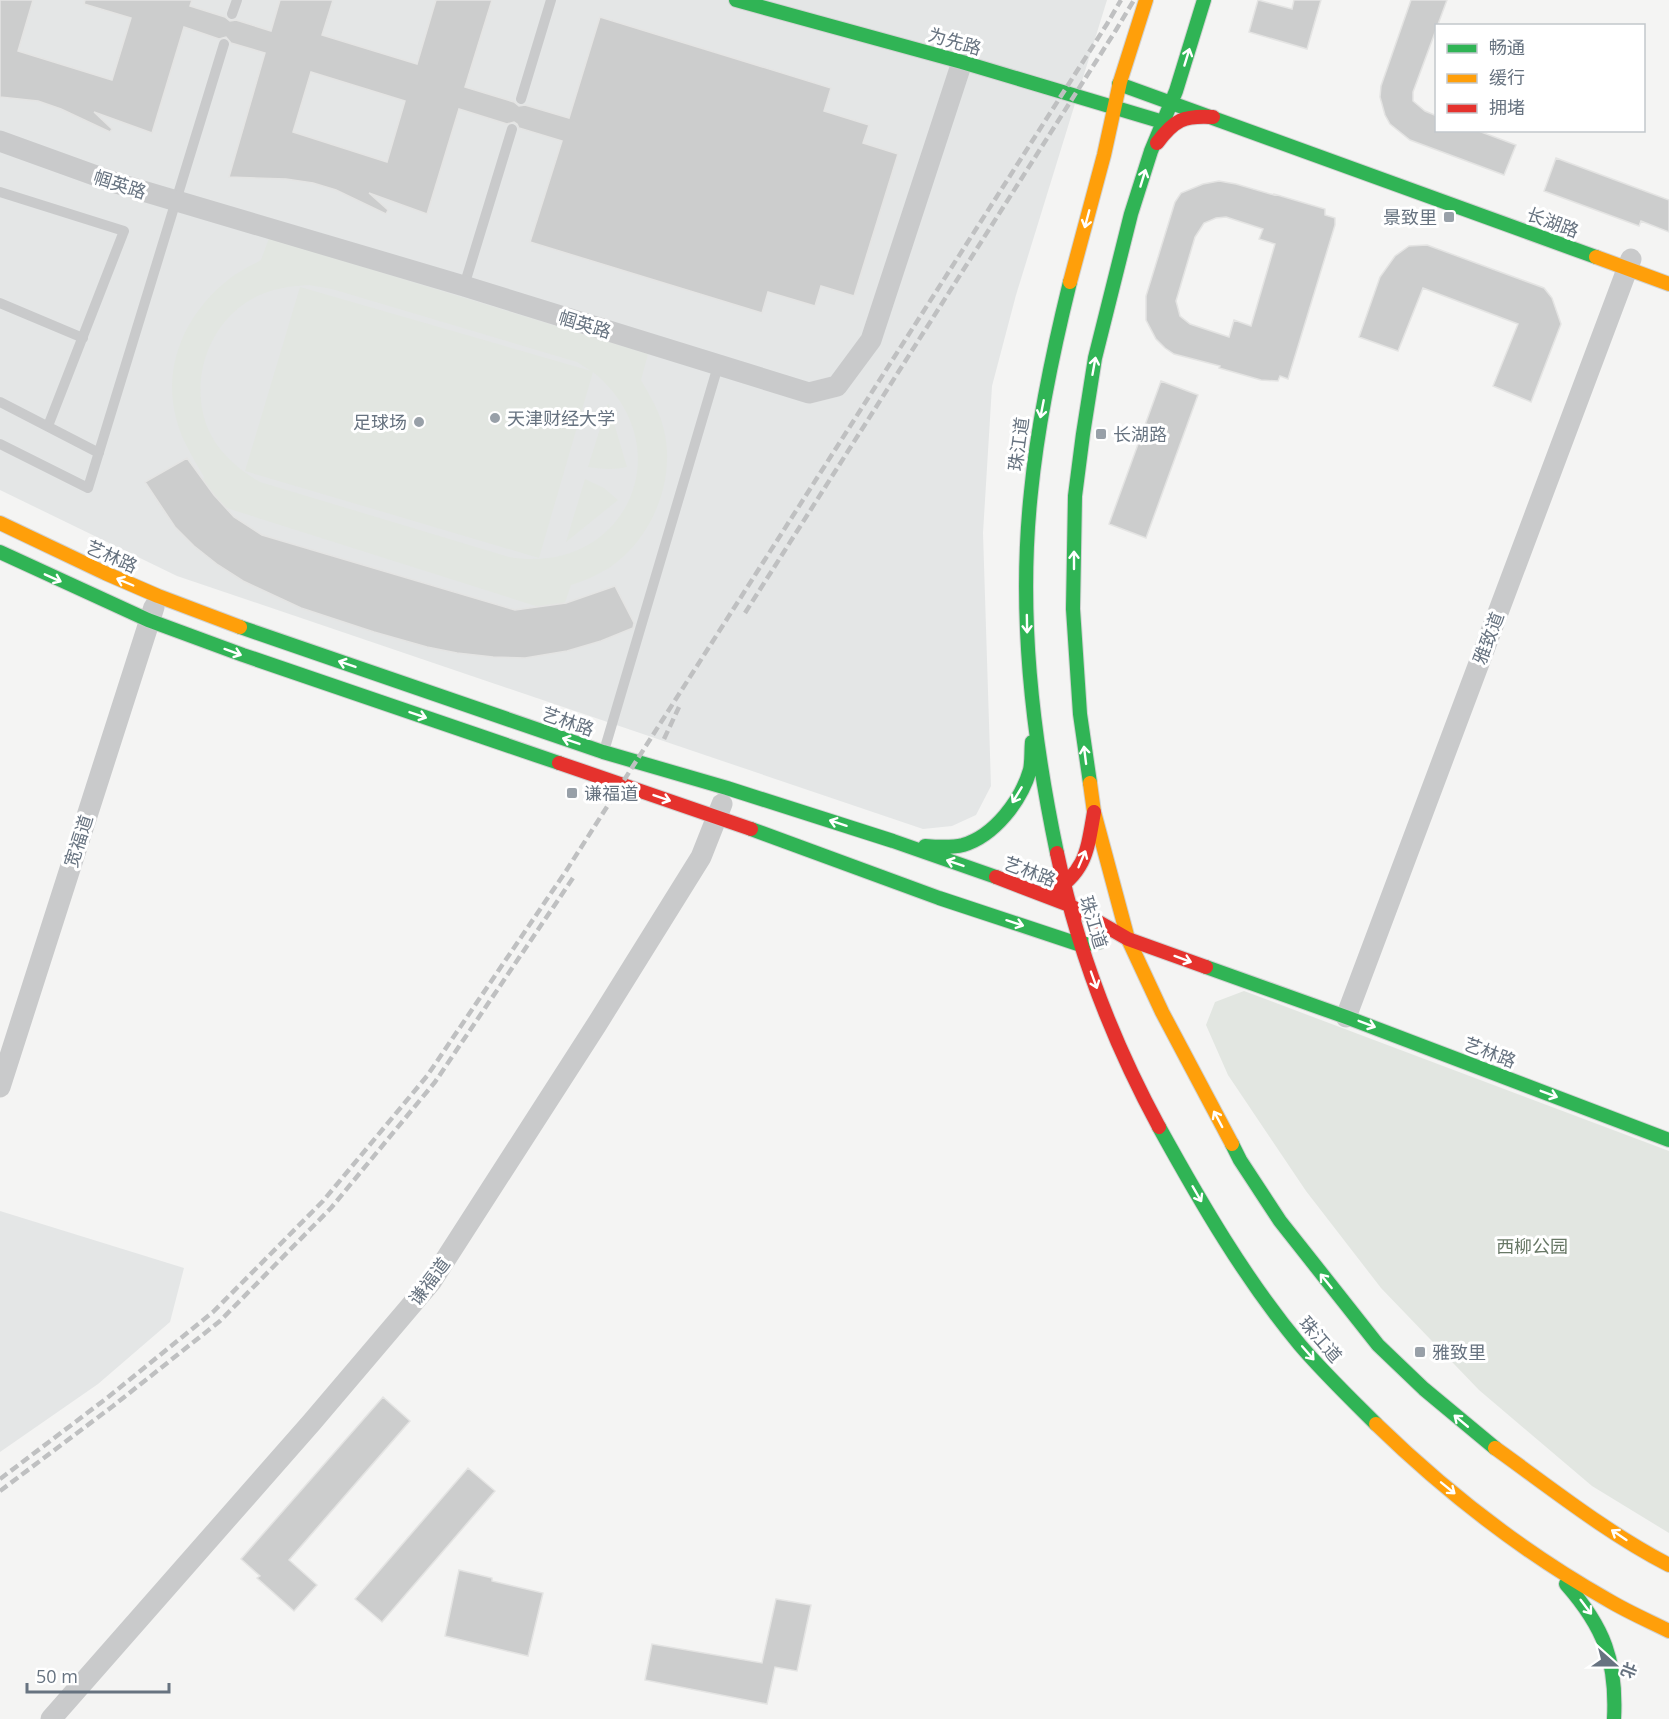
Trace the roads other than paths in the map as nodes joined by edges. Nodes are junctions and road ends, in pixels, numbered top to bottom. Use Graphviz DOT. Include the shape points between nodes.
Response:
graph roads {
  1 [pos="237,0"];
  2 [pos="551,0"];
  3 [pos="736,0"];
  4 [pos="1146,0"];
  5 [pos="1204,0"];
  6 [pos="232,14"];
  7 [pos="224,44"];
  8 [pos="962,62"];
  9 [pos="1121,79"];
  10 [pos="1174,96"];
  11 [pos="521,99"];
  12 [pos="1114,107"];
  13 [pos="1214,112"];
  14 [pos="1134,113"];
  15 [pos="1163,122"];
  16 [pos="512,129"];
  17 [pos="0,141"];
  18 [pos="1107,143"];
  19 [pos="1151,151"];
  20 [pos="0,192"];
  21 [pos="176,202"];
  22 [pos="1629,263"];
  23 [pos="1669,272"];
  24 [pos="1669,284"];
  25 [pos="464,286"];
  26 [pos="0,303"];
  27 [pos="82,338"];
  28 [pos="718,366"];
  29 [pos="0,402"];
  30 [pos="48,426"];
  31 [pos="0,444"];
  32 [pos="99,453"];
  33 [pos="0,522"];
  34 [pos="0,552"];
  35 [pos="158,596"];
  36 [pos="148,620"];
  37 [pos="1033,719"];
  38 [pos="603,752"];
  39 [pos="728,788"];
  40 [pos="1094,812"];
  41 [pos="718,817"];
  42 [pos="893,842"];
  43 [pos="1064,885"];
  44 [pos="1048,896"];
  45 [pos="939,898"];
  46 [pos="1029,905"];
  47 [pos="1069,905"];
  48 [pos="1007,907"];
  49 [pos="1128,939"];
  50 [pos="1081,945"];
  51 [pos="1346,1017"];
  52 [pos="0,1087"];
  53 [pos="1669,1140"];
  54 [pos="1547,1563"];
  55 [pos="1669,1565"];
  56 [pos="1669,1631"];
  57 [pos="51,1719"];
  58 [pos="1614,1719"];
  1 -- 6 [label="lane"];
  2 -- 11 [label="lane"];
  3 -- 8 [label="street, 为先路"];
  4 -- 9 [label="street, 珠江道"];
  10 -- 5 [label="street, 珠江道, one-way"];
  7 -- 21 [label="lane"];
  8 -- 12 [label="street, 为先路"];
  8 -- 28 [label="street, 帼英路" via="871,340 837,386 809,393"];
  9 -- 10 [label="street, 长湖路"];
  9 -- 12 [label="street, 珠江道"];
  10 -- 13 [label="street, 长湖路"];
  10 -- 14 [label="street"];
  10 -- 15 [label="street, 珠江道"];
  12 -- 14 [label="street, 为先路"];
  12 -- 18 [label="street, 珠江道"];
  13 -- 19 [label="street" via="1183,118 1166,131"];
  13 -- 22 [label="street, 长湖路"];
  14 -- 15 [label="street, 为先路"];
  14 -- 18 [label="street"];
  15 -- 19 [label="street, 珠江道"];
  16 -- 25 [label="lane"];
  17 -- 21 [label="street, 帼英路"];
  18 -- 37 [label="street, 珠江道, one-way" via="1065,301 1041,412 1032,478 1026,596"];
  40 -- 19 [label="street, 珠江道, one-way" via="1076,666 1075,496 1095,358"];
  20 -- 27 [label="lane" via="124,231"];
  21 -- 25 [label="street, 帼英路"];
  21 -- 32 [label="lane"];
  22 -- 23 [label="street, 长湖路"];
  22 -- 24 [label="street, 长湖路"];
  22 -- 51 [label="street, 雅致道"];
  25 -- 28 [label="street, 帼英路"];
  26 -- 27 [label="lane"];
  27 -- 30 [label="lane"];
  28 -- 38 [label="lane"];
  29 -- 30 [label="lane"];
  30 -- 32 [label="lane"];
  31 -- 32 [label="lane" via="88,488"];
  35 -- 33 [label="street, 艺林路, one-way"];
  34 -- 36 [label="street, 艺林路, one-way"];
  35 -- 36 [label="street, 宽福道"];
  38 -- 35 [label="street, 艺林路, one-way"];
  36 -- 41 [label="street, 艺林路, one-way"];
  36 -- 52 [label="street, 宽福道"];
  37 -- 42 [label="street, one-way" via="1031,768 1019,794 996,824 964,844 944,847"];
  37 -- 43 [label="street, 珠江道"];
  38 -- 39 [label="street, 艺林路"];
  39 -- 41 [label="street, 谦福道"];
  42 -- 39 [label="street, 艺林路, one-way"];
  43 -- 40 [label="street, one-way" via="1083,860"];
  40 -- 49 [label="street, 珠江道"];
  41 -- 45 [label="street, 艺林路"];
  41 -- 57 [label="street, 谦福道" via="694,867 431,1282"];
  44 -- 42 [label="street, 艺林路, one-way"];
  43 -- 44 [label="street"];
  43 -- 47 [label="street, 珠江道"];
  44 -- 46 [label="street"];
  44 -- 47 [label="street, 艺林路"];
  45 -- 48 [label="street"];
  45 -- 50 [label="street, 艺林路, one-way"];
  47 -- 49 [label="street, 艺林路"];
  47 -- 50 [label="street, 珠江道"];
  49 -- 50 [label="street, 艺林路"];
  49 -- 51 [label="street, 艺林路, one-way"];
  55 -- 49 [label="street, 珠江道, one-way" via="1595,1519 1493,1447 1378,1345 1280,1221 1240,1160"];
  50 -- 54 [label="street, 珠江道, one-way" via="1121,1050 1154,1118 1218,1232 1252,1282 1308,1354 1417,1464"];
  51 -- 53 [label="street, 艺林路, one-way"];
  54 -- 56 [label="street, 珠江道" via="1611,1603"];
  54 -- 58 [label="street, one-way" via="1578,1596 1602,1634 1610,1656 1616,1703"];
}
